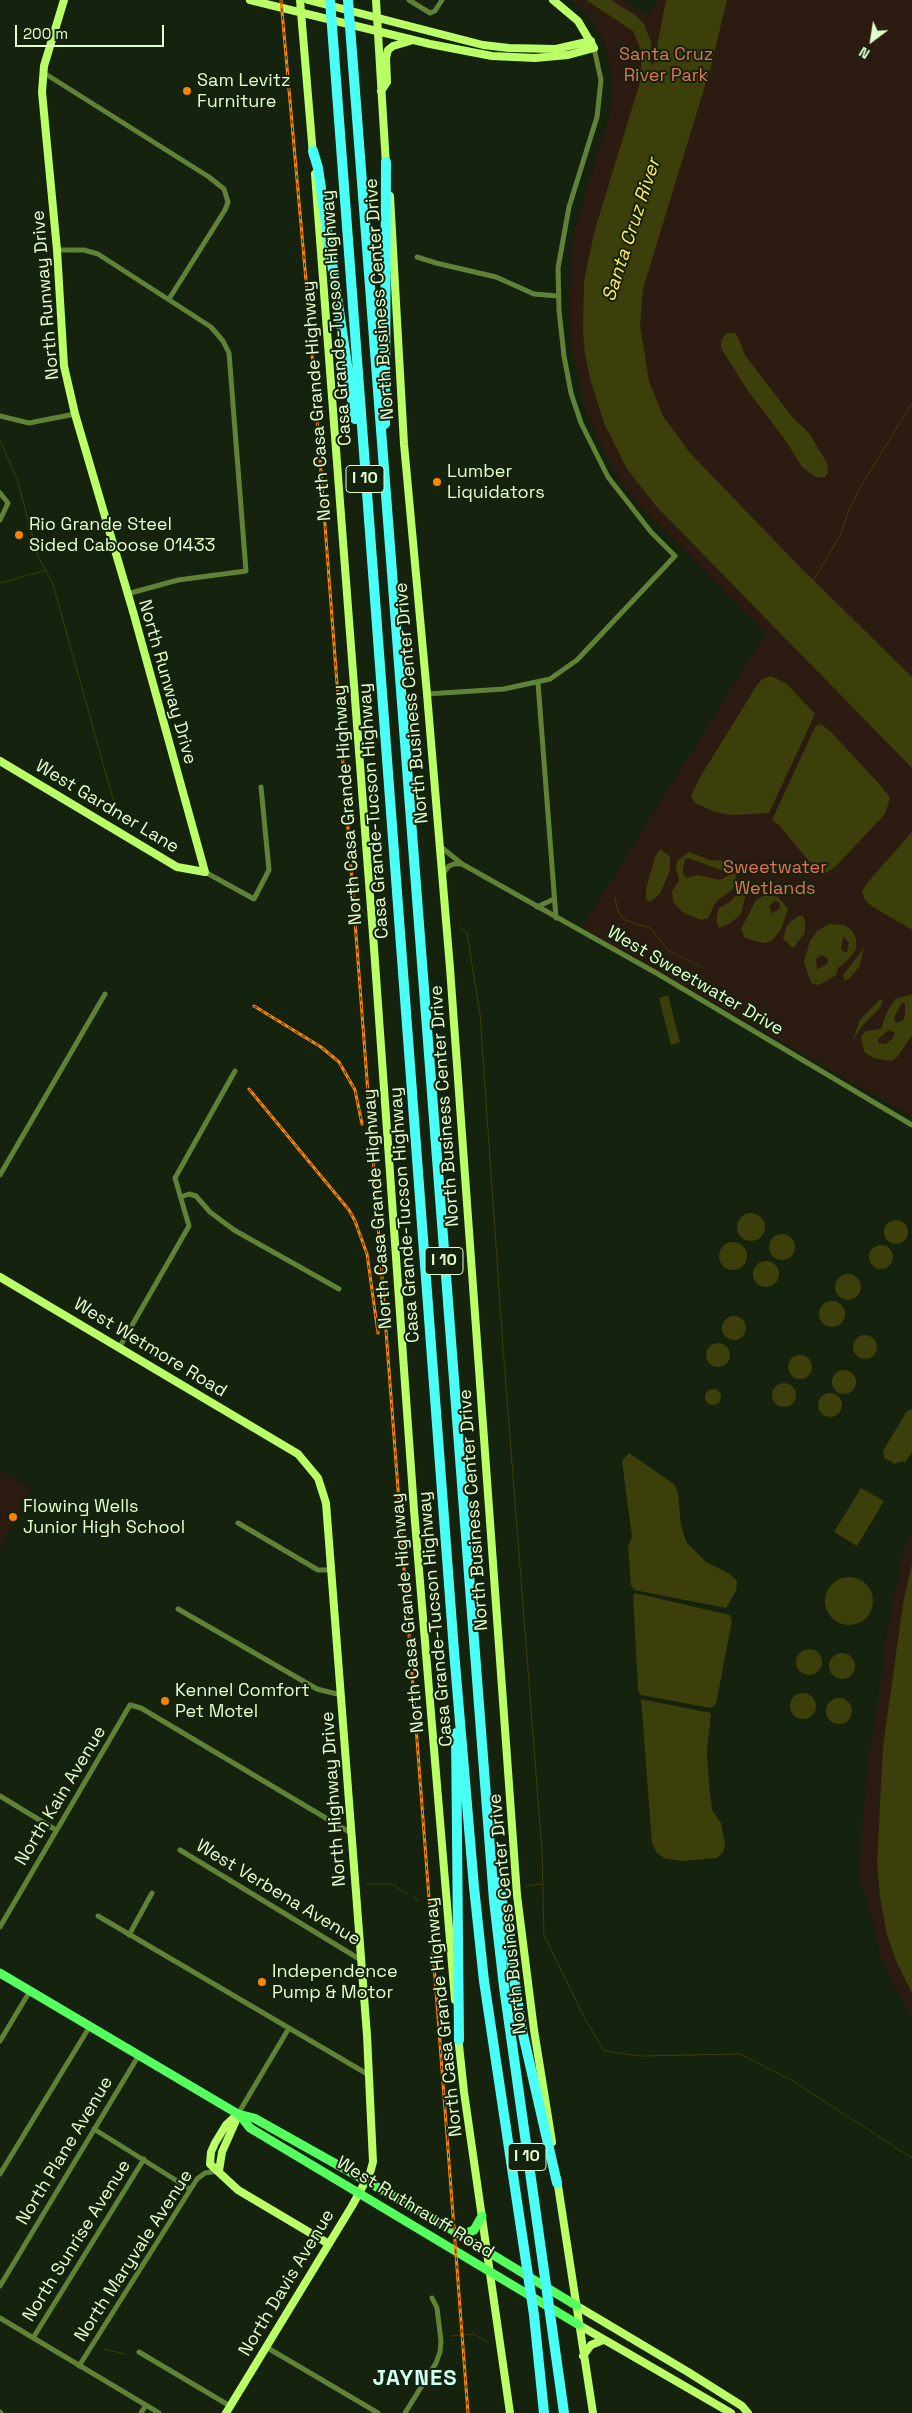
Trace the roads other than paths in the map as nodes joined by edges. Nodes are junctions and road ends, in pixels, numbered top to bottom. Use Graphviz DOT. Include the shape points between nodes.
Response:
graph roads {
  1 [pos="64,0"];
  2 [pos="250,0"];
  3 [pos="300,0"];
  4 [pos="308,0"];
  5 [pos="330,0"];
  6 [pos="348,0"];
  7 [pos="376,0"];
  8 [pos="409,0"];
  9 [pos="442,0"];
  10 [pos="553,0"];
  11 [pos="301,12"];
  12 [pos="377,17"];
  13 [pos="378,31"];
  14 [pos="416,41"];
  15 [pos="592,45"];
  16 [pos="44,73"];
  17 [pos="381,91"];
  18 [pos="313,151"];
  19 [pos="386,162"];
  20 [pos="58,250"];
  21 [pos="417,257"];
  22 [pos="558,296"];
  23 [pos="169,299"];
  24 [pos="75,414"];
  25 [pos="0,416"];
  26 [pos="384,483"];
  27 [pos="366,490"];
  28 [pos="0,492"];
  29 [pos="0,520"];
  30 [pos="126,594"];
  31 [pos="538,684"];
  32 [pos="427,694"];
  33 [pos="0,761"];
  34 [pos="261,787"];
  35 [pos="438,843"];
  36 [pos="462,864"];
  37 [pos="205,872"];
  38 [pos="441,878"];
  39 [pos="554,899"];
  40 [pos="538,907"];
  41 [pos="556,918"];
  42 [pos="105,994"];
  43 [pos="235,1071"];
  44 [pos="912,1125"];
  45 [pos="0,1159"];
  46 [pos="7,1163"];
  47 [pos="0,1175"];
  48 [pos="181,1198"];
  49 [pos="0,1277"];
  50 [pos="339,1289"];
  51 [pos="119,1348"];
  52 [pos="284,1444"];
  53 [pos="238,1523"];
  54 [pos="332,1570"];
  55 [pos="178,1609"];
  56 [pos="456,1670"];
  57 [pos="341,1695"];
  58 [pos="0,1796"];
  59 [pos="487,1804"];
  60 [pos="56,1830"];
  61 [pos="351,1832"];
  62 [pos="180,1850"];
  63 [pos="152,1893"];
  64 [pos="98,1916"];
  65 [pos="0,1926"];
  66 [pos="129,1935"];
  67 [pos="361,1960"];
  68 [pos="0,1973"];
  69 [pos="30,1991"];
  70 [pos="90,2026"];
  71 [pos="289,2028"];
  72 [pos="458,2040"];
  73 [pos="0,2041"];
  74 [pos="139,2055"];
  75 [pos="369,2075"];
  76 [pos="238,2114"];
  77 [pos="94,2129"];
  78 [pos="144,2159"];
  79 [pos="372,2167"];
  80 [pos="219,2171"];
  81 [pos="0,2174"];
  82 [pos="557,2183"];
  83 [pos="190,2189"];
  84 [pos="482,2216"];
  85 [pos="465,2236"];
  86 [pos="329,2244"];
  87 [pos="487,2250"];
  88 [pos="489,2272"];
  89 [pos="0,2286"];
  90 [pos="432,2298"];
  91 [pos="577,2306"];
  92 [pos="0,2318"];
  93 [pos="579,2325"];
  94 [pos="34,2338"];
  95 [pos="603,2340"];
  96 [pos="266,2347"];
  97 [pos="139,2352"];
  98 [pos="583,2356"];
  99 [pos="79,2366"];
  100 [pos="146,2405"];
  101 [pos="228,2410"];
  102 [pos="141,2413"];
  103 [pos="159,2413"];
  104 [pos="378,2413"];
  105 [pos="405,2413"];
  106 [pos="510,2413"];
  107 [pos="544,2413"];
  108 [pos="564,2413"];
  109 [pos="593,2413"];
  110 [pos="731,2413"];
  111 [pos="748,2413"];
  1 -- 16 [label="main road, North Runway Drive"];
  2 -- 11 [label="main road"];
  3 -- 11 [label="main road, North Casa Grande Highway"];
  4 -- 12 [label="main road"];
  5 -- 27 [label="highway, Casa Grande-Tucson Highway / I 10"];
  6 -- 26 [label="highway, Casa Grande-Tucson Highway / I 10"];
  7 -- 12 [label="main road, North Business Center Drive"];
  8 -- 9 [label="street" via="430,12 435,11"];
  10 -- 15 [label="main road" via="578,20"];
  11 -- 13 [label="main road"];
  11 -- 18 [label="main road, North Casa Grande Highway"];
  12 -- 13 [label="main road, North Business Center Drive"];
  12 -- 15 [label="main road" via="483,45 556,49"];
  13 -- 14 [label="main road"];
  13 -- 17 [label="main road, North Business Center Drive"];
  14 -- 15 [label="main road" via="465,52 518,57 568,55"];
  14 -- 17 [label="main road" via="403,42 388,50 387,82"];
  15 -- 22 [label="street" via="600,70 601,96 569,207 558,268"];
  16 -- 20 [label="main road, North Runway Drive" via="42,92"];
  16 -- 23 [label="street" via="209,177 227,194 225,210"];
  17 -- 19 [label="main road, North Business Center Drive"];
  18 -- 27 [label="highway"];
  18 -- 72 [label="main road, North Casa Grande Highway" via="414,1510"];
  19 -- 26 [label="highway"];
  19 -- 32 [label="main road, North Business Center Drive" via="404,444"];
  20 -- 23 [label="street" via="84,250 98,254"];
  20 -- 24 [label="main road, North Runway Drive" via="64,366"];
  21 -- 22 [label="street" via="496,277 534,294"];
  22 -- 31 [label="street" via="564,356 581,423 608,478 651,532 675,556 577,660 564,671"];
  23 -- 30 [label="street" via="216,331 229,353 246,571 178,580"];
  24 -- 25 [label="street" via="29,423"];
  24 -- 30 [label="main road, North Runway Drive"];
  26 -- 59 [label="highway, Casa Grande-Tucson Highway / I 10"];
  27 -- 56 [label="highway, Casa Grande-Tucson Highway / I 10"];
  28 -- 29 [label="street" via="8,503"];
  30 -- 37 [label="main road, North Runway Drive"];
  31 -- 32 [label="street"];
  31 -- 39 [label="street"];
  32 -- 35 [label="main road, North Business Center Drive"];
  33 -- 37 [label="main road, West Gardner Lane" via="177,867"];
  34 -- 37 [label="street, West Gardner Lane" via="269,870 254,900"];
  35 -- 36 [label="street, West Sweetwater Drive" via="446,854"];
  35 -- 38 [label="main road, North Business Center Drive"];
  36 -- 38 [label="street" via="449,866"];
  36 -- 40 [label="street, West Sweetwater Drive"];
  38 -- 82 [label="main road, North Business Center Drive" via="517,1895"];
  39 -- 40 [label="street"];
  39 -- 41 [label="street"];
  40 -- 41 [label="street, West Sweetwater Drive"];
  41 -- 44 [label="street, West Sweetwater Drive" via="658,974"];
  42 -- 46 [label="street"];
  43 -- 48 [label="street" via="176,1178"];
  45 -- 46 [label="street"];
  46 -- 47 [label="street"];
  48 -- 50 [label="street" via="189,1194 196,1196 215,1217 234,1230"];
  48 -- 51 [label="street" via="189,1226"];
  49 -- 51 [label="main road, West Wetmore Road"];
  51 -- 52 [label="main road, West Wetmore Road"];
  52 -- 54 [label="main road, North Highway Drive" via="298,1454 321,1486 326,1503"];
  53 -- 54 [label="street" via="318,1570"];
  54 -- 57 [label="main road, North Highway Drive"];
  55 -- 57 [label="street" via="317,1690"];
  56 -- 72 [label="highway"];
  56 -- 107 [label="highway, Casa Grande-Tucson Highway / I 10" via="484,1981 532,2306"];
  57 -- 61 [label="main road, North Highway Drive"];
  58 -- 60 [label="street"];
  59 -- 82 [label="highway" via="522,2030"];
  59 -- 108 [label="highway, Casa Grande-Tucson Highway / I 10" via="504,1987"];
  60 -- 61 [label="street, North Kain Avenue" via="130,1705 141,1708"];
  60 -- 65 [label="street, North Kain Avenue"];
  61 -- 67 [label="main road, North Highway Drive"];
  62 -- 67 [label="street, West Verbena Avenue"];
  63 -- 66 [label="street"];
  64 -- 66 [label="street"];
  66 -- 71 [label="street"];
  67 -- 75 [label="main road, North Highway Drive"];
  68 -- 69 [label="main road, West Ruthrauff Road"];
  69 -- 70 [label="main road, West Ruthrauff Road"];
  69 -- 73 [label="street"];
  70 -- 74 [label="main road, West Ruthrauff Road"];
  70 -- 81 [label="street"];
  71 -- 75 [label="street"];
  71 -- 76 [label="street"];
  72 -- 84 [label="main road, North Casa Grande Highway"];
  74 -- 76 [label="main road, West Ruthrauff Road"];
  74 -- 77 [label="street, North Plane Avenue"];
  75 -- 79 [label="main road, North Highway Drive" via="374,2146"];
  76 -- 80 [label="main road" via="224,2145"];
  76 -- 80 [label="main road" via="226,2125 211,2152 210,2164"];
  76 -- 85 [label="main road, West Ruthrauff Road" via="254,2118"];
  76 -- 88 [label="main road, West Ruthrauff Road" via="250,2128"];
  77 -- 78 [label="street"];
  77 -- 89 [label="street, North Plane Avenue"];
  78 -- 83 [label="street"];
  78 -- 94 [label="street, North Sunrise Avenue"];
  79 -- 86 [label="main road, North Davis Avenue"];
  80 -- 83 [label="street, North Maryvale Avenue" via="203,2174"];
  80 -- 86 [label="main road" via="238,2190"];
  82 -- 91 [label="main road, North Business Center Drive"];
  83 -- 99 [label="street, North Maryvale Avenue"];
  84 -- 85 [label="main road" via="474,2230"];
  84 -- 87 [label="main road, North Casa Grande Highway"];
  85 -- 87 [label="main road, West Ruthrauff Road"];
  86 -- 96 [label="main road, North Davis Avenue"];
  87 -- 88 [label="main road, North Casa Grande Highway"];
  87 -- 91 [label="main road, West Ruthrauff Road"];
  88 -- 93 [label="main road, West Ruthrauff Road"];
  88 -- 106 [label="main road, North Casa Grande Highway"];
  90 -- 105 [label="street" via="437,2308 440,2352"];
  91 -- 93 [label="main road, North Business Center Drive"];
  91 -- 111 [label="main road" via="688,2372"];
  92 -- 94 [label="street"];
  93 -- 95 [label="main road"];
  93 -- 98 [label="main road"];
  94 -- 99 [label="street"];
  95 -- 98 [label="main road" via="591,2345"];
  95 -- 110 [label="main road"];
  96 -- 101 [label="main road, North Davis Avenue"];
  96 -- 104 [label="street"];
  97 -- 101 [label="street"];
  98 -- 109 [label="main road"];
  99 -- 100 [label="street"];
  100 -- 102 [label="street"];
  100 -- 103 [label="street"];
}
